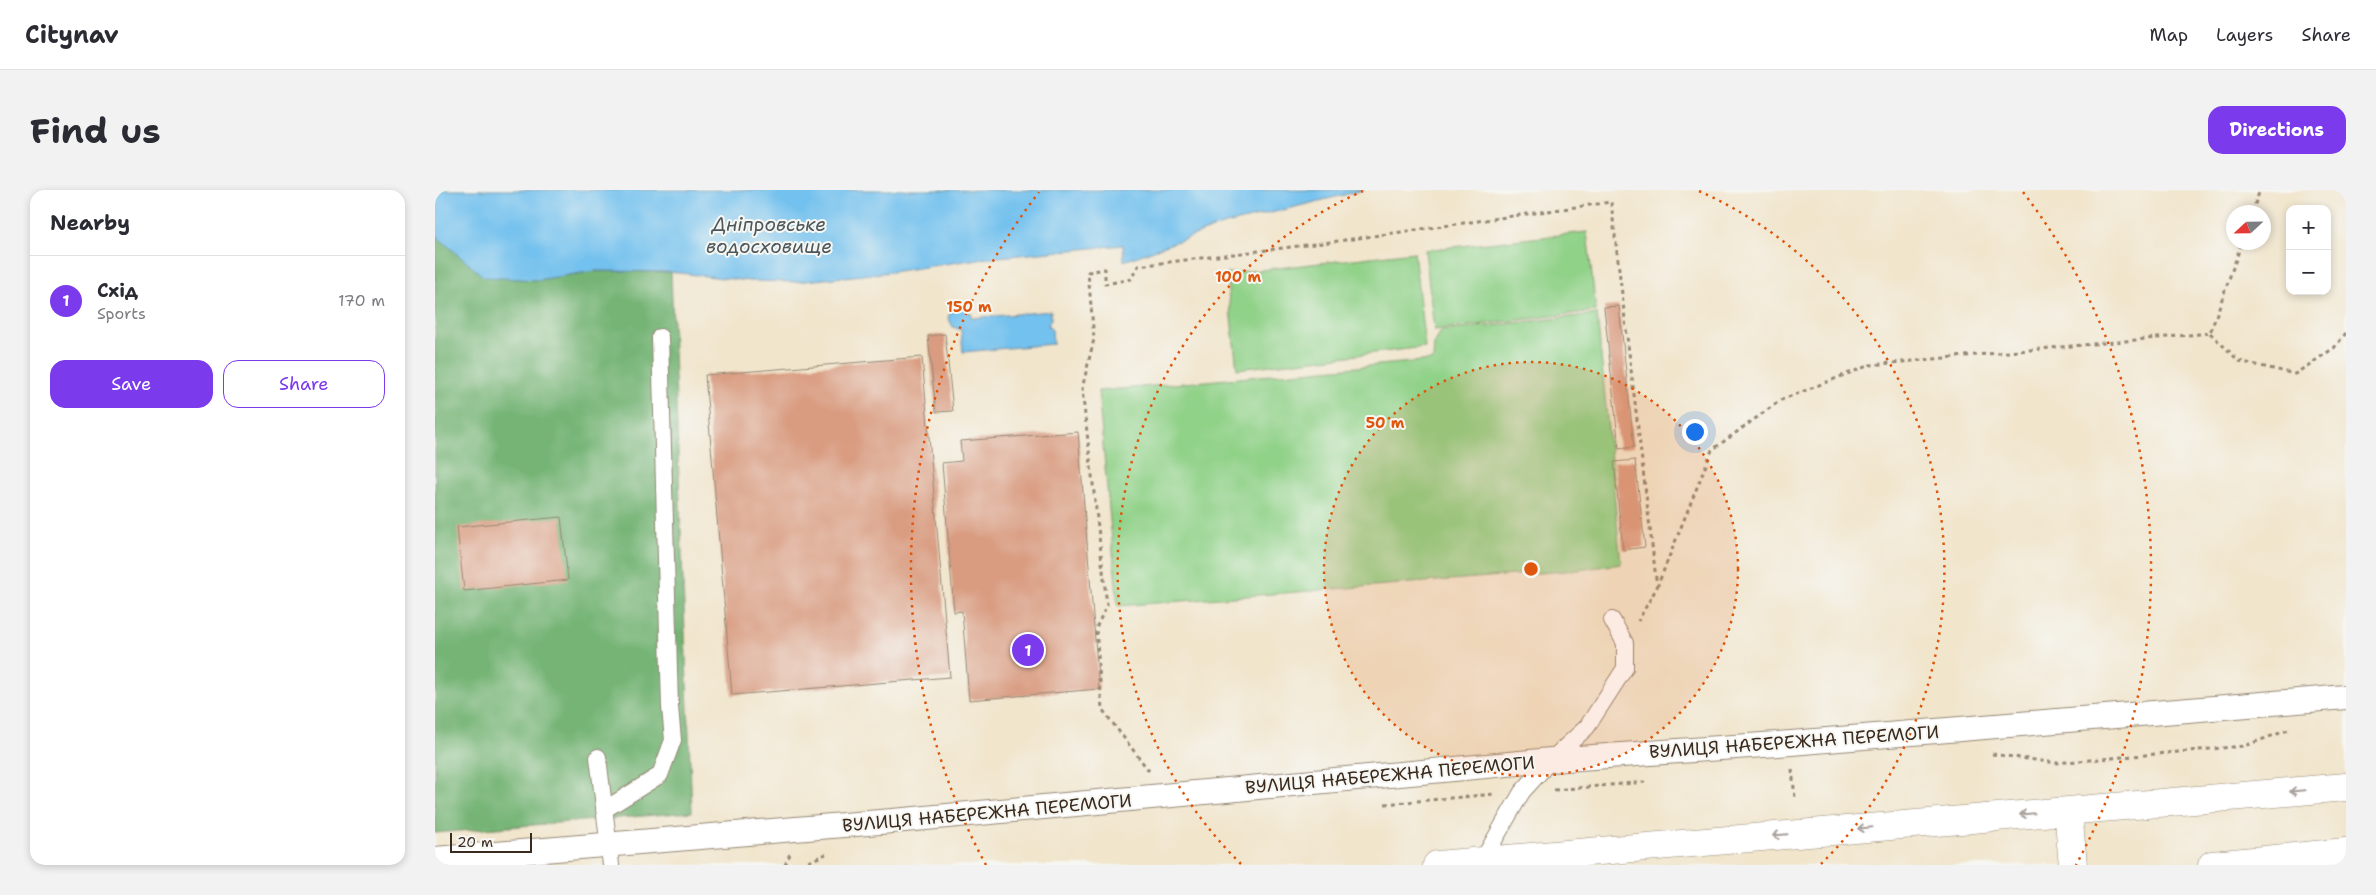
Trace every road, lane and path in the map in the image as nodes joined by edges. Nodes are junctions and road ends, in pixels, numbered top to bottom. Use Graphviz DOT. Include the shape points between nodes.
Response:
graph roads {
  1 [pos="2260,190"];
  2 [pos="2255,205"];
  3 [pos="2239,250"];
  4 [pos="2210,333"];
  5 [pos="2346,333"];
  6 [pos="660,337"];
  7 [pos="1657,587"];
  8 [pos="1612,620"];
  9 [pos="1625,644"];
  10 [pos="2346,696"];
  11 [pos="2297,727"];
  12 [pos="1988,754"];
  13 [pos="598,757"];
  14 [pos="1551,760"];
  15 [pos="1802,768"];
  16 [pos="1783,770"];
  17 [pos="1648,782"];
  18 [pos="2346,787"];
  19 [pos="1522,792"];
  20 [pos="1167,796"];
  21 [pos="1384,804"];
  22 [pos="604,810"];
  23 [pos="2068,811"];
  24 [pos="828,853"];
  25 [pos="610,855"];
  26 [pos="2333,857"];
  27 [pos="435,859"];
  28 [pos="1482,861"];
  29 [pos="801,865"];
  30 [pos="1437,865"];
  31 [pos="2073,865"];
  32 [pos="2211,865"];
  1 -- 2 [label="path"];
  3 -- 4 [label="path"];
  4 -- 5 [label="path" via="2239,361 2295,374 2334,348"];
  4 -- 7 [label="path" via="1870,364 1781,400 1711,450"];
  6 -- 22 [label="lane" via="669,707 673,740 660,775"];
  7 -- 9 [label="path"];
  7 -- 20 [label="path" via="1611,202 1138,266 1131,279 1105,284 1105,269 1088,272 1094,339 1082,389 1107,605 1096,628 1102,709"];
  8 -- 9 [label="lane"];
  9 -- 14 [label="lane" via="1625,668 1587,727"];
  10 -- 14 [label="street, ВУЛИЦЯ НАБЕРЕЖНА ПЕРЕМОГИ"];
  11 -- 12 [label="path" via="2245,746 2056,764"];
  13 -- 22 [label="lane"];
  14 -- 19 [label="lane"];
  14 -- 20 [label="street, ВУЛИЦЯ НАБЕРЕЖНА ПЕРЕМОГИ"];
  15 -- 16 [label="path"];
  17 -- 19 [label="path"];
  18 -- 23 [label="main road, one-way"];
  19 -- 21 [label="path"];
  19 -- 28 [label="lane"];
  20 -- 25 [label="street, ВУЛИЦЯ НАБЕРЕЖНА ПЕРЕМОГИ"];
  22 -- 25 [label="lane"];
  23 -- 28 [label="main road, one-way"];
  23 -- 31 [label="main road"];
  24 -- 29 [label="path"];
  25 -- 27 [label="street, ВУЛИЦЯ НАБЕРЕЖНА ПЕРЕМОГИ"];
  26 -- 32 [label="main road"];
  28 -- 30 [label="main road"];
}
